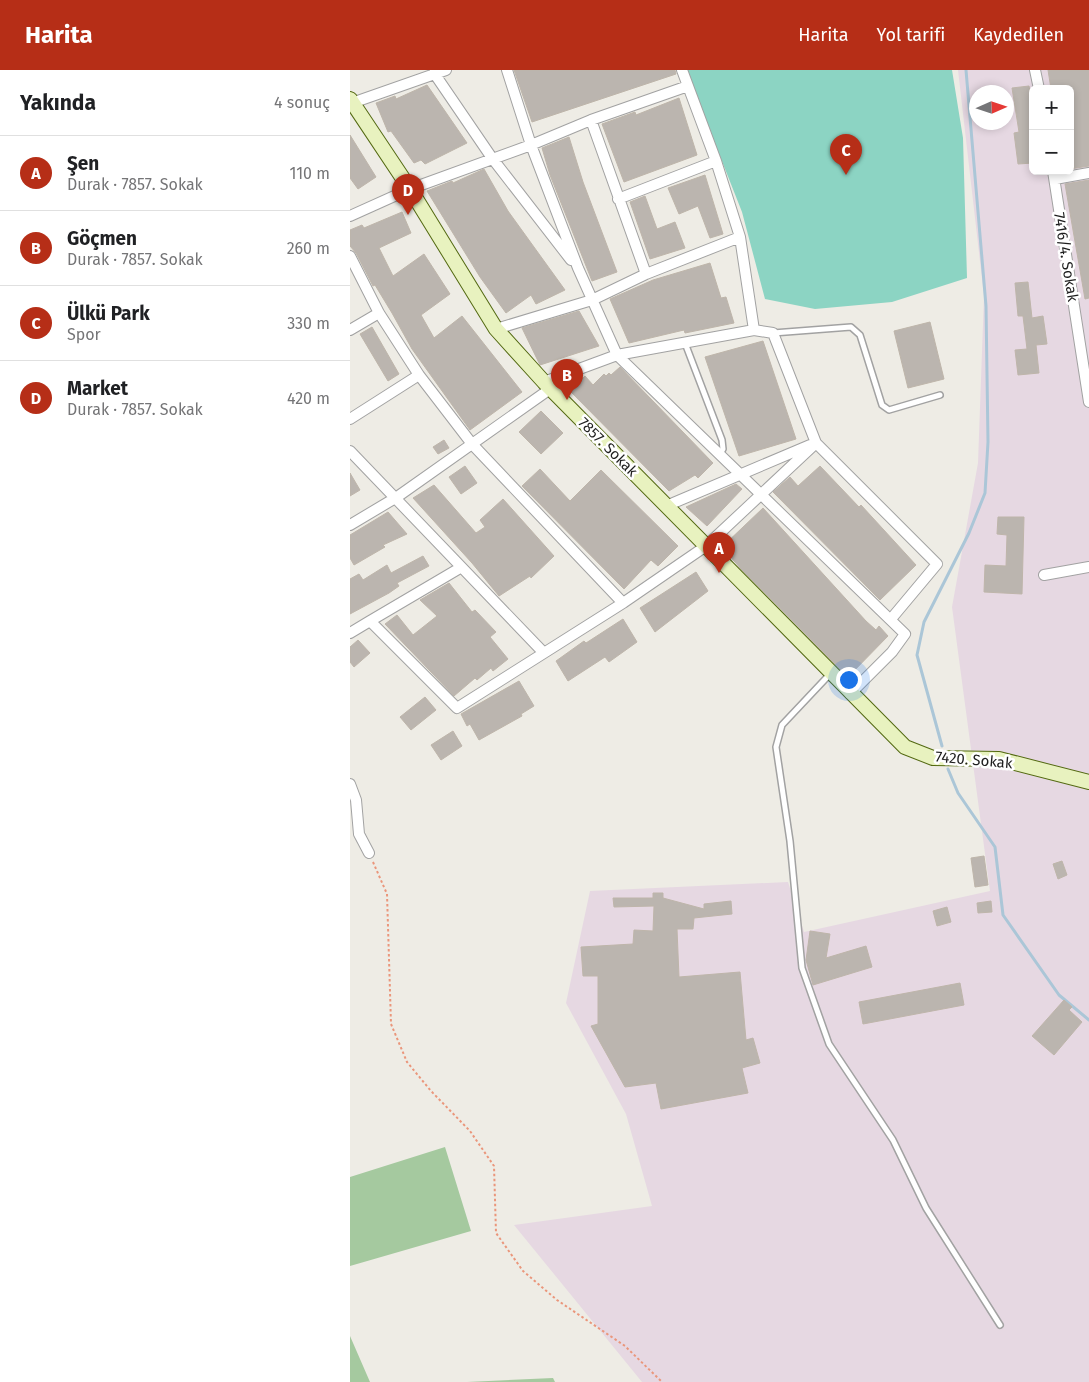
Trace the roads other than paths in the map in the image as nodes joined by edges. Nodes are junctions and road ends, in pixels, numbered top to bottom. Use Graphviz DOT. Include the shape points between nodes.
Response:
graph roads {
  1 [pos="446,70"];
  2 [pos="507,70"];
  3 [pos="682,70"];
  4 [pos="1035,70"];
  5 [pos="434,73"];
  6 [pos="1038,85"];
  7 [pos="688,86"];
  8 [pos="351,101"];
  9 [pos="592,120"];
  10 [pos="531,145"];
  11 [pos="492,158"];
  12 [pos="716,161"];
  13 [pos="1089,173"];
  14 [pos="1074,174"];
  15 [pos="1054,175"];
  16 [pos="410,189"];
  17 [pos="618,199"];
  18 [pos="350,216"];
  19 [pos="740,238"];
  20 [pos="350,256"];
  21 [pos="578,268"];
  22 [pos="646,274"];
  23 [pos="592,300"];
  24 [pos="379,313"];
  25 [pos="496,329"];
  26 [pos="350,330"];
  27 [pos="754,330"];
  28 [pos="773,333"];
  29 [pos="1084,338"];
  30 [pos="685,343"];
  31 [pos="617,355"];
  32 [pos="419,376"];
  33 [pos="547,385"];
  34 [pos="940,396"];
  35 [pos="1089,402"];
  36 [pos="350,419"];
  37 [pos="816,442"];
  38 [pos="472,444"];
  39 [pos="350,451"];
  40 [pos="720,455"];
  41 [pos="740,475"];
  42 [pos="762,494"];
  43 [pos="396,497"];
  44 [pos="666,506"];
  45 [pos="350,525"];
  46 [pos="706,546"];
  47 [pos="1089,567"];
  48 [pos="460,568"];
  49 [pos="1044,576"];
  50 [pos="623,603"];
  51 [pos="891,619"];
  52 [pos="370,621"];
  53 [pos="350,632"];
  54 [pos="543,652"];
  55 [pos="831,672"];
  56 [pos="850,694"];
  57 [pos="1089,782"];
  58 [pos="350,784"];
  59 [pos="369,853"];
  60 [pos="1000,1325"];
  1 -- 5 [label="street"];
  2 -- 10 [label="street"];
  3 -- 7 [label="street"];
  4 -- 6 [label="street"];
  5 -- 8 [label="street"];
  5 -- 11 [label="street"];
  7 -- 9 [label="street"];
  7 -- 12 [label="street"];
  8 -- 16 [label="street, 7857. Sokak"];
  9 -- 10 [label="street"];
  9 -- 17 [label="street"];
  10 -- 11 [label="street"];
  10 -- 21 [label="street"];
  11 -- 16 [label="street"];
  11 -- 21 [label="street"];
  12 -- 17 [label="street"];
  12 -- 19 [label="street"];
  13 -- 14 [label="street"];
  15 -- 29 [label="street, 7416/4. Sokak"];
  16 -- 18 [label="street"];
  16 -- 25 [label="street, 7857. Sokak"];
  17 -- 22 [label="street"];
  19 -- 22 [label="street"];
  19 -- 27 [label="street"];
  20 -- 24 [label="street"];
  21 -- 23 [label="street"];
  22 -- 23 [label="street"];
  23 -- 25 [label="street"];
  23 -- 31 [label="street"];
  24 -- 26 [label="street"];
  24 -- 32 [label="street"];
  25 -- 33 [label="street, 7857. Sokak"];
  27 -- 28 [label="street"];
  27 -- 30 [label="street"];
  28 -- 34 [label="lane" via="851,327 860,335 882,405 889,410"];
  28 -- 37 [label="street"];
  29 -- 35 [label="street, 7416/4. Sokak"];
  30 -- 31 [label="street"];
  30 -- 40 [label="lane" via="722,440"];
  31 -- 33 [label="street"];
  31 -- 40 [label="street"];
  32 -- 36 [label="street"];
  32 -- 38 [label="street"];
  33 -- 38 [label="street"];
  33 -- 44 [label="street, 7857. Sokak"];
  37 -- 41 [label="street"];
  37 -- 42 [label="street"];
  37 -- 51 [label="street" via="936,564"];
  38 -- 43 [label="street"];
  38 -- 50 [label="street"];
  39 -- 43 [label="street"];
  40 -- 41 [label="street"];
  41 -- 42 [label="street"];
  41 -- 44 [label="street"];
  42 -- 46 [label="street"];
  42 -- 51 [label="street"];
  43 -- 45 [label="street"];
  43 -- 48 [label="street"];
  44 -- 46 [label="street, 7857. Sokak"];
  46 -- 50 [label="street"];
  46 -- 55 [label="street, 7857. Sokak"];
  47 -- 49 [label="street"];
  48 -- 52 [label="street"];
  48 -- 54 [label="street"];
  50 -- 54 [label="street"];
  51 -- 56 [label="street" via="905,634 892,652"];
  52 -- 53 [label="street"];
  52 -- 54 [label="street" via="457,708"];
  55 -- 56 [label="street, 7857. Sokak"];
  55 -- 60 [label="lane" via="782,725 776,747 790,841 802,968 829,1044 893,1140 926,1208"];
  56 -- 57 [label="street, 7420. Sokak" via="905,747 933,758 999,759"];
  58 -- 59 [label="street" via="356,800 359,834"];
}
